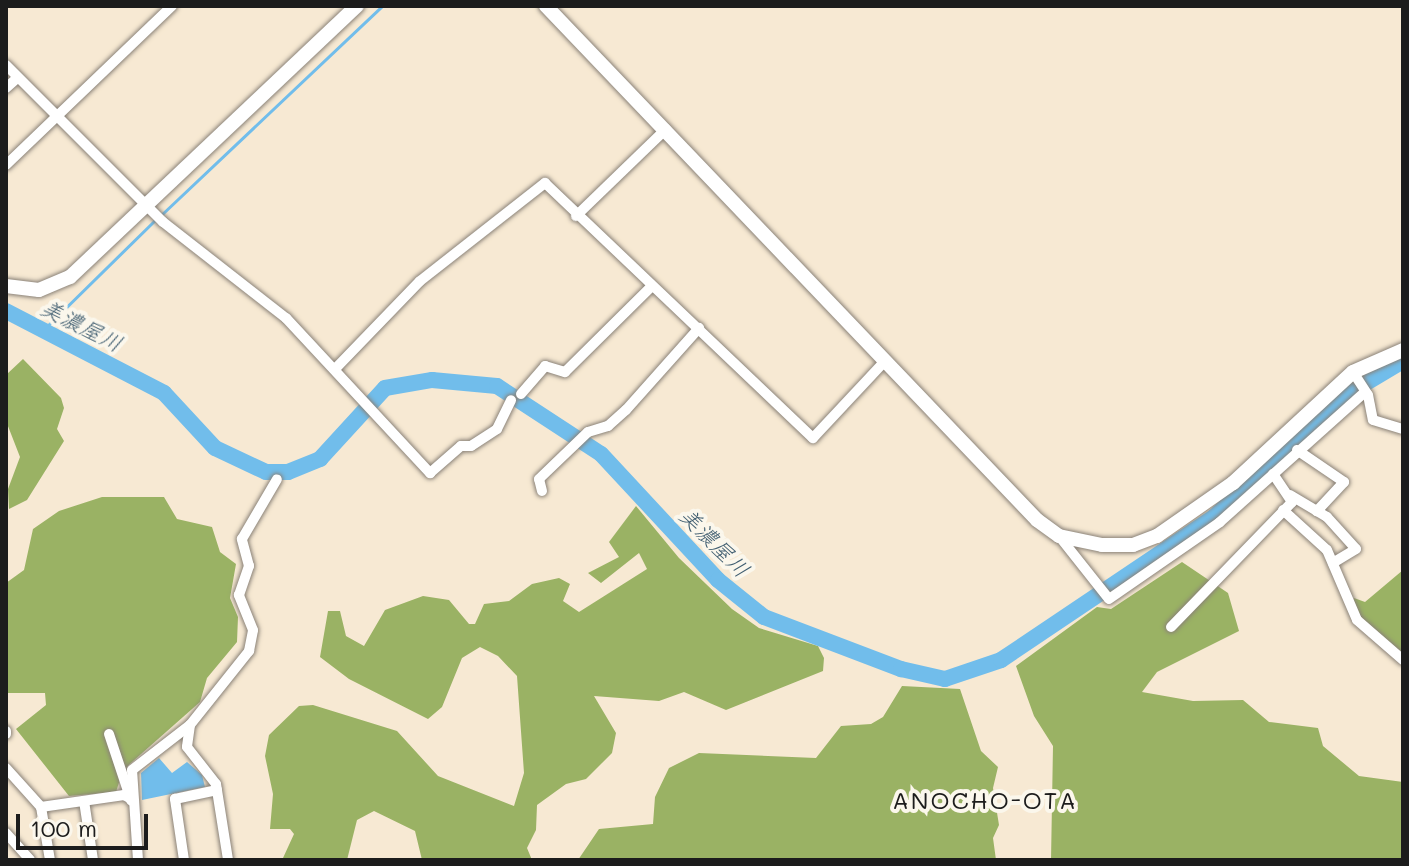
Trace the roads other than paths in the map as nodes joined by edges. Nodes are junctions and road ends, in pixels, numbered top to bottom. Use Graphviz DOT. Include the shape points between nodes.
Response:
graph roads {
  1 [pos="172,6"];
  2 [pos="357,6"];
  3 [pos="546,6"];
  4 [pos="6,65"];
  5 [pos="17,78"];
  6 [pos="6,88"];
  7 [pos="57,118"];
  8 [pos="666,129"];
  9 [pos="6,165"];
  10 [pos="147,204"];
  11 [pos="576,216"];
  12 [pos="6,286"];
  13 [pos="651,287"];
  14 [pos="699,328"];
  15 [pos="1403,350"];
  16 [pos="885,361"];
  17 [pos="335,369"];
  18 [pos="1354,374"];
  19 [pos="1365,391"];
  20 [pos="521,394"];
  21 [pos="511,400"];
  22 [pos="1403,429"];
  23 [pos="1297,450"];
  24 [pos="1273,474"];
  25 [pos="277,479"];
  26 [pos="542,491"];
  27 [pos="1290,495"];
  28 [pos="1283,510"];
  29 [pos="1317,511"];
  30 [pos="1059,536"];
  31 [pos="1333,563"];
  32 [pos="1171,627"];
  33 [pos="1403,660"];
  34 [pos="190,725"];
  35 [pos="109,734"];
  36 [pos="6,768"];
  37 [pos="217,790"];
  38 [pos="84,801"];
  39 [pos="132,802"];
  40 [pos="41,807"];
  41 [pos="6,833"];
  42 [pos="30,860"];
  43 [pos="50,860"];
  44 [pos="93,860"];
  45 [pos="138,860"];
  46 [pos="184,860"];
  47 [pos="228,860"];
  1 -- 7 [label="street"];
  2 -- 10 [label="street"];
  3 -- 8 [label="street"];
  4 -- 5 [label="street"];
  5 -- 6 [label="street"];
  5 -- 7 [label="street"];
  7 -- 9 [label="street"];
  7 -- 10 [label="street"];
  8 -- 11 [label="street"];
  8 -- 16 [label="street"];
  10 -- 12 [label="street" via="70,277 39,290"];
  10 -- 17 [label="street" via="286,318"];
  11 -- 13 [label="street"];
  11 -- 17 [label="street" via="545,183 420,281"];
  13 -- 14 [label="street"];
  13 -- 20 [label="street" via="565,372 545,366"];
  14 -- 16 [label="street" via="813,438"];
  14 -- 26 [label="street" via="626,410 608,426 588,432 539,479"];
  15 -- 18 [label="street"];
  16 -- 30 [label="street" via="1037,520"];
  17 -- 21 [label="street" via="430,473 461,446 471,446 497,429"];
  18 -- 19 [label="street"];
  18 -- 30 [label="street" via="1233,483 1157,536 1133,545"];
  19 -- 22 [label="street" via="1373,420"];
  19 -- 23 [label="street"];
  23 -- 24 [label="street"];
  23 -- 29 [label="street" via="1344,482"];
  24 -- 27 [label="street"];
  24 -- 30 [label="street" via="1220,522 1109,599"];
  25 -- 34 [label="street" via="242,539 249,566 239,595 253,630 251,647"];
  27 -- 28 [label="street" via="1292,502"];
  27 -- 29 [label="street"];
  28 -- 31 [label="street" via="1327,550"];
  28 -- 32 [label="street"];
  29 -- 31 [label="street" via="1356,549"];
  31 -- 33 [label="street" via="1357,620"];
  34 -- 37 [label="street" via="187,747 212,775"];
  34 -- 39 [label="street" via="132,770"];
  35 -- 39 [label="street"];
  36 -- 40 [label="street"];
  37 -- 46 [label="street" via="175,799"];
  37 -- 47 [label="street"];
  38 -- 39 [label="street" via="124,795"];
  38 -- 40 [label="street"];
  38 -- 44 [label="street"];
  39 -- 45 [label="street"];
  40 -- 43 [label="street"];
  41 -- 42 [label="street"];
}
